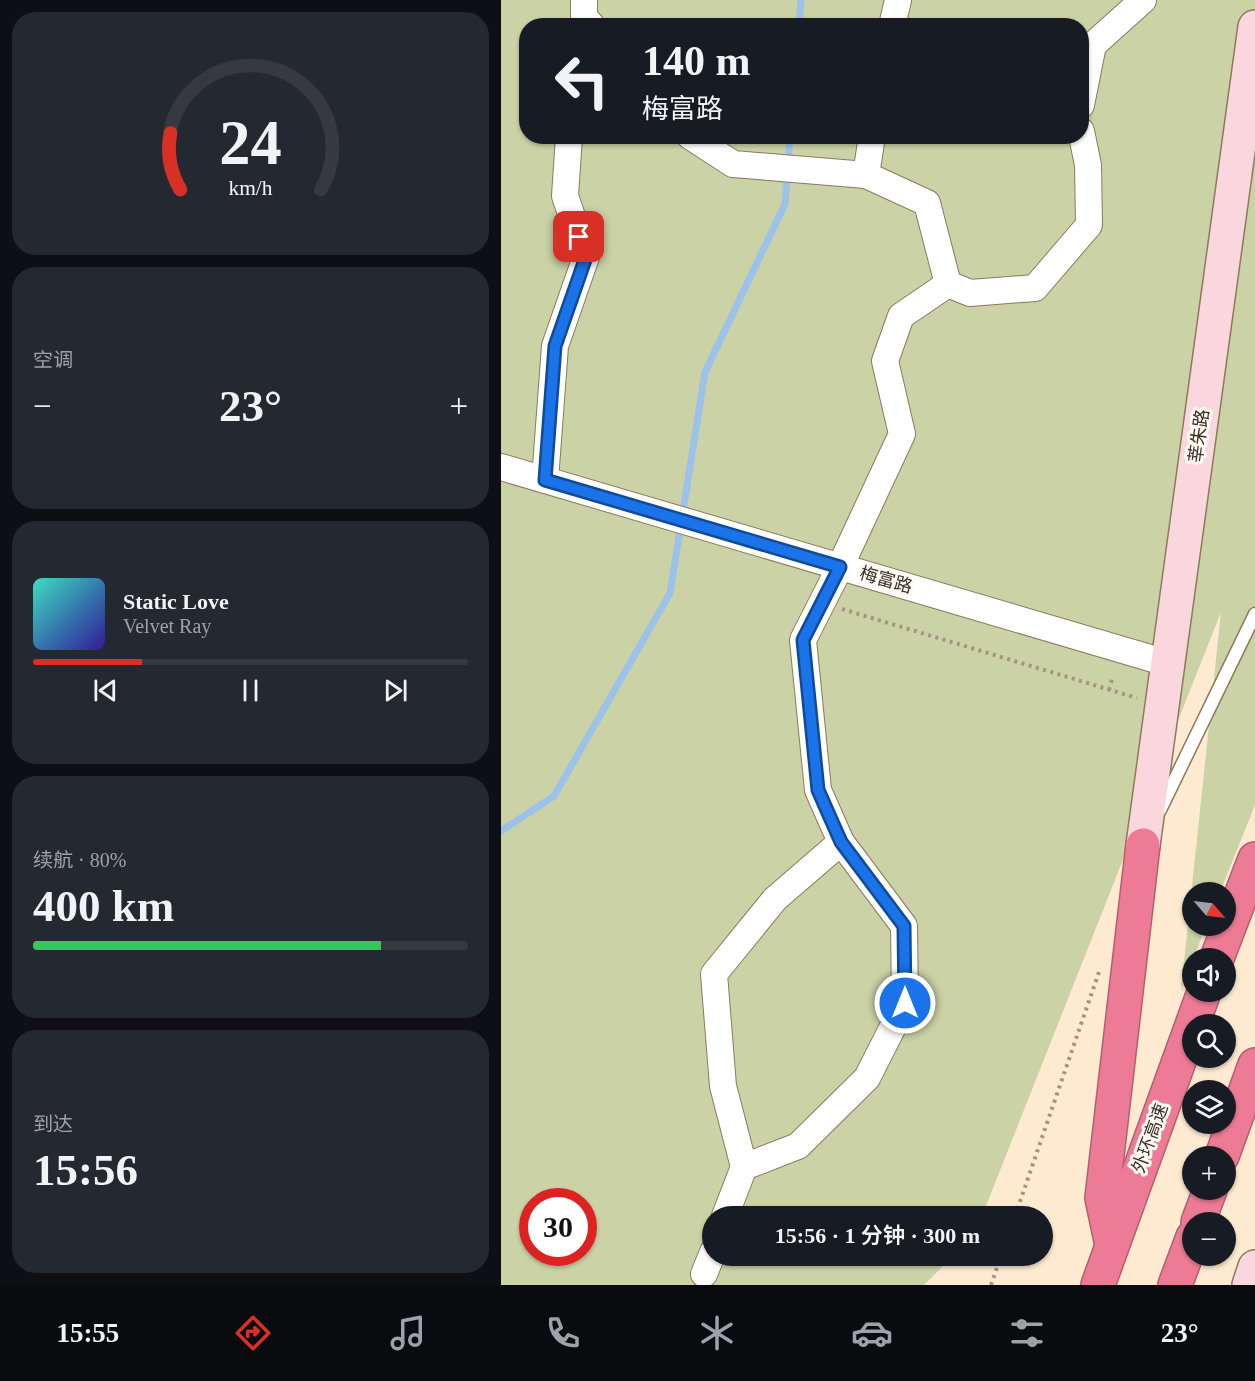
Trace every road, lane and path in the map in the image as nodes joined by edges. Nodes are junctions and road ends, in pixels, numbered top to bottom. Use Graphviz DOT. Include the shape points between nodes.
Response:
graph roads {
  1 [pos="898,0"];
  2 [pos="1143,0"];
  3 [pos="894,18"];
  4 [pos="1255,27"];
  5 [pos="1089,65"];
  6 [pos="568,144"];
  7 [pos="702,144"];
  8 [pos="871,144"];
  9 [pos="1084,144"];
  10 [pos="865,175"];
  11 [pos="948,284"];
  12 [pos="501,467"];
  13 [pos="545,480"];
  14 [pos="840,567"];
  15 [pos="841,609"];
  16 [pos="1255,614"];
  17 [pos="1167,663"];
  18 [pos="1113,676"];
  19 [pos="1109,690"];
  20 [pos="1136,709"];
  21 [pos="841,842"];
  22 [pos="1143,845"];
  23 [pos="1255,859"];
  24 [pos="1221,948"];
  25 [pos="1099,971"];
  26 [pos="1201,1002"];
  27 [pos="1255,1065"];
  28 [pos="1226,1146"];
  29 [pos="744,1167"];
  30 [pos="729,1206"];
  31 [pos="1018,1206"];
  32 [pos="1112,1245"];
  33 [pos="998,1266"];
  34 [pos="1182,1266"];
  35 [pos="1255,1267"];
  36 [pos="991,1285"];
  37 [pos="1098,1285"];
  38 [pos="1175,1285"];
  39 [pos="1249,1285"];
  1 -- 3 [label="street"];
  2 -- 5 [label="street" via="1093,45"];
  4 -- 17 [label="street, 莘朱路"];
  6 -- 13 [label="street" via="565,196 586,257 555,346"];
  7 -- 10 [label="street" via="733,164"];
  8 -- 10 [label="street"];
  9 -- 11 [label="street" via="1089,225 1035,288 970,293"];
  10 -- 11 [label="street" via="927,203"];
  11 -- 14 [label="street" via="901,316 885,361 902,434"];
  12 -- 13 [label="street, 梅富路"];
  13 -- 14 [label="street, 梅富路"];
  14 -- 17 [label="street, 梅富路"];
  14 -- 21 [label="street" via="803,640 818,790"];
  15 -- 19 [label="path"];
  16 -- 22 [label="lane"];
  17 -- 22 [label="street, 莘朱路"];
  18 -- 19 [label="path"];
  19 -- 20 [label="path" via="1138,698"];
  21 -- 29 [label="street" via="775,899 714,974 723,1086"];
  21 -- 29 [label="street" via="904,926 905,1003 867,1078 798,1146"];
  22 -- 32 [label="highway" via="1101,1198"];
  23 -- 24 [label="highway"];
  25 -- 31 [label="path"];
  26 -- 32 [label="highway, 外环高速"];
  27 -- 28 [label="highway"];
  29 -- 30 [label="street"];
  32 -- 37 [label="highway, 外环高速"];
  33 -- 36 [label="path"];
  34 -- 38 [label="highway"];
  35 -- 39 [label="street"];
}
